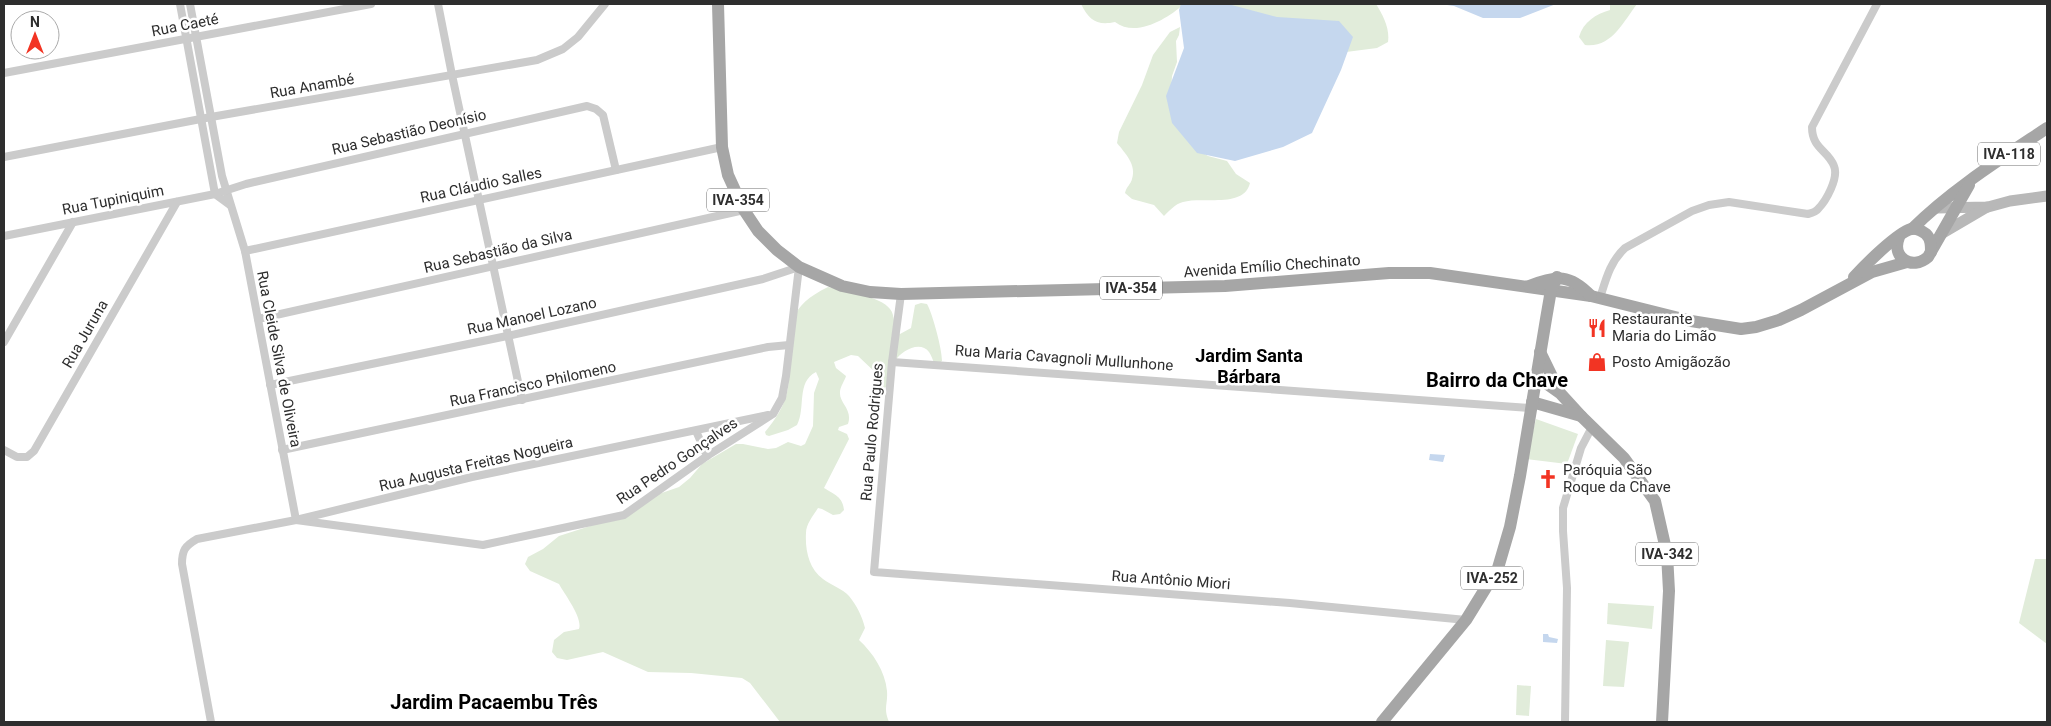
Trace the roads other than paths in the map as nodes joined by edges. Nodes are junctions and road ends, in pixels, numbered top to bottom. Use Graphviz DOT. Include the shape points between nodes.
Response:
graph roads {
  1 [pos="180,4"];
  2 [pos="190,4"];
  3 [pos="371,4"];
  4 [pos="438,4"];
  5 [pos="604,4"];
  6 [pos="718,4"];
  7 [pos="1878,4"];
  8 [pos="196,37"];
  9 [pos="186,38"];
  10 [pos="4,73"];
  11 [pos="452,75"];
  12 [pos="211,117"];
  13 [pos="201,120"];
  14 [pos="2047,128"];
  15 [pos="465,133"];
  16 [pos="722,146"];
  17 [pos="4,157"];
  18 [pos="616,170"];
  19 [pos="1972,181"];
  20 [pos="228,190"];
  21 [pos="215,194"];
  22 [pos="2047,196"];
  23 [pos="479,200"];
  24 [pos="177,202"];
  25 [pos="230,205"];
  26 [pos="1988,207"];
  27 [pos="1937,208"];
  28 [pos="1958,208"];
  29 [pos="744,210"];
  30 [pos="74,222"];
  31 [pos="1912,229"];
  32 [pos="1941,234"];
  33 [pos="4,236"];
  34 [pos="1899,237"];
  35 [pos="245,251"];
  36 [pos="1931,252"];
  37 [pos="1907,262"];
  38 [pos="493,266"];
  39 [pos="799,267"];
  40 [pos="1557,277"];
  41 [pos="1847,284"];
  42 [pos="1528,286"];
  43 [pos="1551,290"];
  44 [pos="901,294"];
  45 [pos="1596,297"];
  46 [pos="258,319"];
  47 [pos="508,336"];
  48 [pos="4,342"];
  49 [pos="790,345"];
  50 [pos="1540,352"];
  51 [pos="892,362"];
  52 [pos="1536,376"];
  53 [pos="270,385"];
  54 [pos="1560,393"];
  55 [pos="522,400"];
  56 [pos="1532,405"];
  57 [pos="773,414"];
  58 [pos="1581,416"];
  59 [pos="1592,427"];
  60 [pos="696,431"];
  61 [pos="4,450"];
  62 [pos="282,450"];
  63 [pos="707,456"];
  64 [pos="296,520"];
  65 [pos="874,572"];
  66 [pos="1466,620"];
  67 [pos="211,722"];
  68 [pos="1382,722"];
  69 [pos="1565,722"];
  70 [pos="1662,722"];
  1 -- 9 [label="street"];
  2 -- 8 [label="street, Rua Cleide Silva de Oliveira"];
  3 -- 8 [label="street, Rua Caeté"];
  4 -- 11 [label="street"];
  5 -- 11 [label="street, Rua Anambé" via="578,37 563,49 537,60"];
  6 -- 16 [label="main road, Avenida Emílio Chechinato / IVA-354"];
  7 -- 45 [label="street" via="1812,127 1816,145 1835,170 1819,209 1808,214 1728,202 1692,210 1624,248"];
  8 -- 9 [label="street, Rua Caeté"];
  8 -- 12 [label="street, Rua Cleide Silva de Oliveira"];
  9 -- 10 [label="street, Rua Caeté"];
  9 -- 13 [label="street"];
  11 -- 12 [label="street, Rua Anambé"];
  11 -- 15 [label="street"];
  12 -- 13 [label="street, Rua Anambé"];
  12 -- 20 [label="street, Rua Cleide Silva de Oliveira" via="222,176"];
  13 -- 17 [label="street, Rua Anambé"];
  13 -- 21 [label="street"];
  14 -- 19 [label="main road, IVA-118"];
  15 -- 18 [label="street, Rua Sebastião Deonísio" via="587,106 603,115"];
  15 -- 20 [label="street, Rua Sebastião Deonísio"];
  15 -- 23 [label="street"];
  16 -- 18 [label="street, Rua Cláudio Salles"];
  16 -- 29 [label="main road, Avenida Emílio Chechinato / IVA-354" via="728,175"];
  18 -- 23 [label="street, Rua Cláudio Salles"];
  19 -- 27 [label="main road, IVA-118"];
  19 -- 28 [label="main road, IVA-118"];
  20 -- 21 [label="street, Rua Tupiniquim"];
  20 -- 25 [label="street, Rua Cleide Silva de Oliveira"];
  21 -- 24 [label="street, Rua Tupiniquim"];
  21 -- 25 [label="street"];
  22 -- 26 [label="main road"];
  23 -- 35 [label="street, Rua Cláudio Salles"];
  23 -- 38 [label="street"];
  24 -- 30 [label="street, Rua Tupiniquim"];
  24 -- 61 [label="street, Rua Juruna" via="34,450 27,457 17,457"];
  25 -- 35 [label="street, Rua Cleide Silva de Oliveira"];
  26 -- 28 [label="main road"];
  26 -- 32 [label="main road"];
  27 -- 28 [label="main road"];
  27 -- 31 [label="main road, IVA-118"];
  28 -- 32 [label="main road, IVA-118"];
  29 -- 38 [label="street, Rua Sebastião da Silva"];
  29 -- 39 [label="main road, Avenida Emílio Chechinato / IVA-354" via="770,244"];
  30 -- 33 [label="street, Rua Tupiniquim"];
  30 -- 48 [label="street"];
  31 -- 34 [label="main road"];
  31 -- 36 [label="main road" via="1921,230 1928,236"];
  32 -- 36 [label="main road, IVA-118"];
  34 -- 37 [label="main road" via="1897,249"];
  34 -- 41 [label="main road, Avenida Emílio Chechinato / IVA-354"];
  35 -- 46 [label="street, Rua Cleide Silva de Oliveira"];
  36 -- 37 [label="main road" via="1924,261"];
  37 -- 41 [label="main road, Avenida Emílio Chechinato / IVA-354" via="1872,272"];
  38 -- 46 [label="street, Rua Sebastião da Silva"];
  38 -- 47 [label="street"];
  39 -- 44 [label="main road, Avenida Emílio Chechinato / IVA-354" via="842,286"];
  39 -- 47 [label="street, Rua Manoel Lozano"];
  39 -- 49 [label="street"];
  40 -- 42 [label="main road"];
  40 -- 43 [label="main road"];
  40 -- 45 [label="main road" via="1583,286"];
  41 -- 45 [label="main road, Avenida Emílio Chechinato / IVA-354" via="1779,320 1740,329 1691,321"];
  42 -- 43 [label="main road, Avenida Emílio Chechinato / IVA-354"];
  42 -- 44 [label="main road, Avenida Emílio Chechinato / IVA-354" via="1430,272 1226,286"];
  43 -- 45 [label="main road, Avenida Emílio Chechinato / IVA-354"];
  43 -- 50 [label="main road, IVA-252"];
  44 -- 51 [label="street, Rua Paulo Rodrigues"];
  46 -- 53 [label="street, Rua Cleide Silva de Oliveira"];
  47 -- 53 [label="street, Rua Manoel Lozano"];
  47 -- 55 [label="street"];
  49 -- 55 [label="street, Rua Francisco Philomeno"];
  49 -- 57 [label="street" via="782,398"];
  50 -- 52 [label="main road, IVA-252"];
  50 -- 54 [label="main road"];
  51 -- 56 [label="street, Rua Maria Cavagnoli Mullunhone"];
  51 -- 65 [label="street, Rua Paulo Rodrigues"];
  52 -- 54 [label="main road"];
  52 -- 56 [label="main road, IVA-252"];
  53 -- 62 [label="street, Rua Cleide Silva de Oliveira"];
  54 -- 58 [label="main road"];
  55 -- 62 [label="street, Rua Francisco Philomeno"];
  56 -- 58 [label="main road, Rua Maria Cavagnoli Mullunhone"];
  56 -- 66 [label="main road, IVA-252" via="1506,544 1498,568"];
  57 -- 60 [label="street, Rua Augusta Freitas Nogueira"];
  57 -- 63 [label="street, Rua Pedro Gonçalves"];
  58 -- 59 [label="main road, IVA-342"];
  59 -- 69 [label="street" via="1581,448 1563,508 1567,588"];
  59 -- 70 [label="main road, IVA-342" via="1624,458 1643,484 1655,501 1660,521 1667,554 1669,591"];
  60 -- 63 [label="street"];
  60 -- 64 [label="street, Rua Augusta Freitas Nogueira" via="472,478"];
  62 -- 64 [label="street, Rua Cleide Silva de Oliveira"];
  63 -- 64 [label="street, Rua Pedro Gonçalves" via="624,515 483,544"];
  64 -- 67 [label="street, Rua Augusta Freitas Nogueira" via="197,539 186,545 182,552"];
  65 -- 66 [label="street, Rua Antônio Miori" via="1263,601"];
  66 -- 68 [label="main road, IVA-252"];
}
